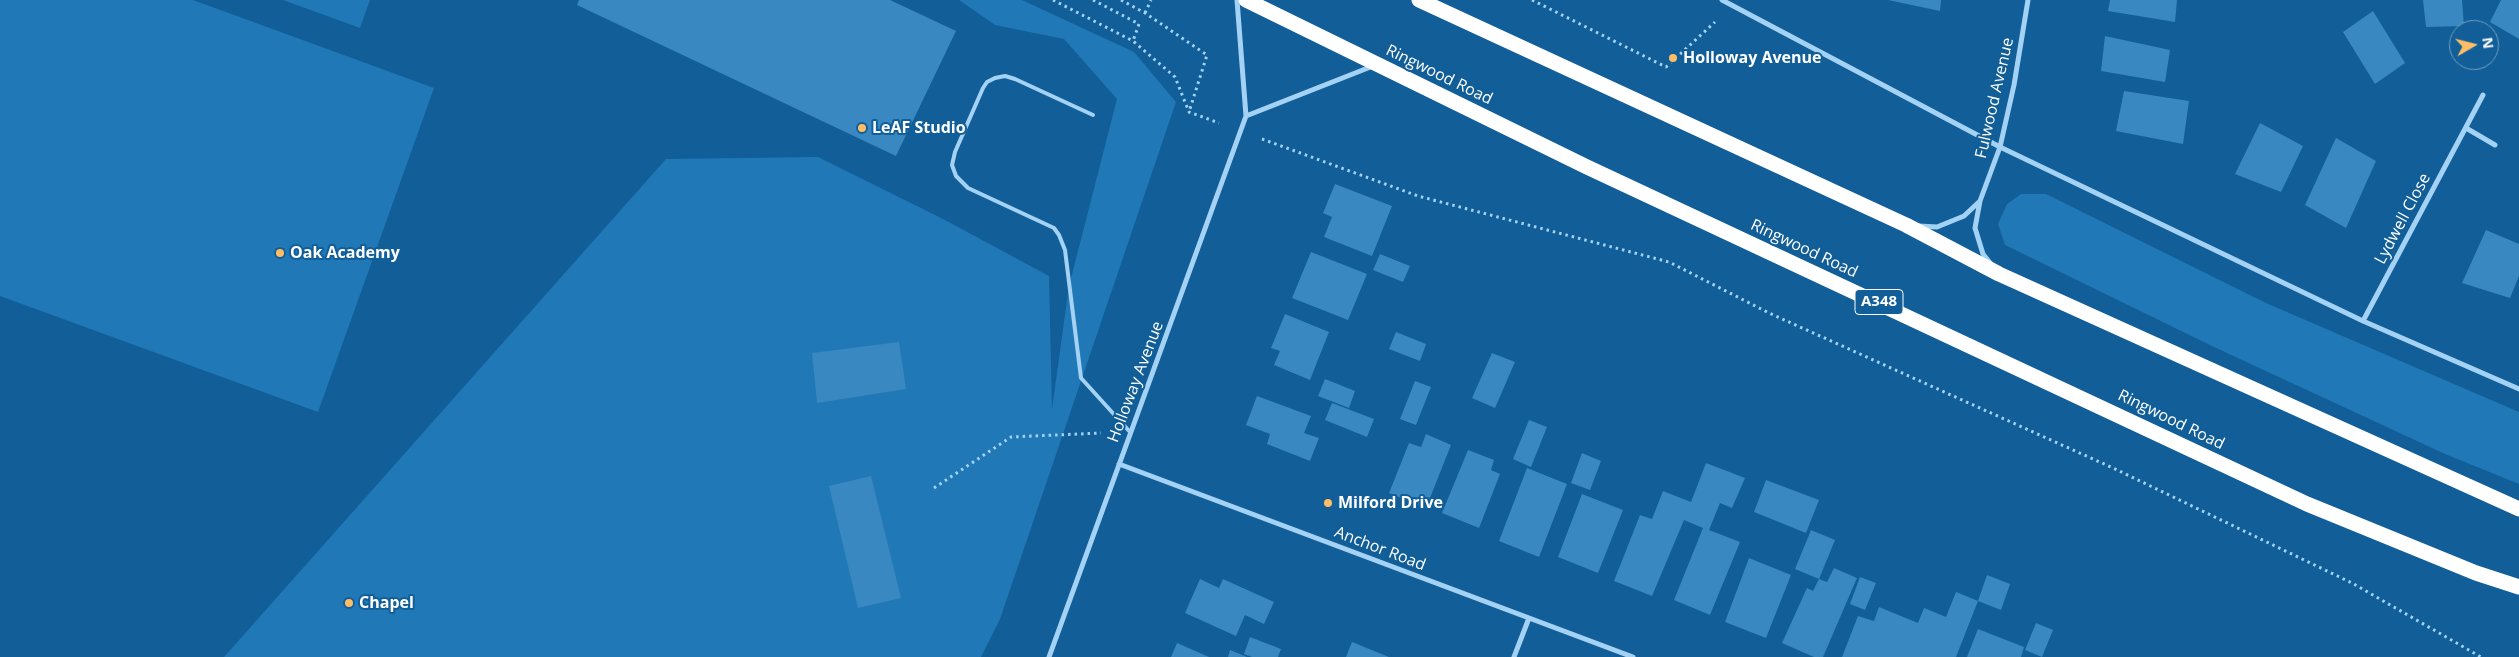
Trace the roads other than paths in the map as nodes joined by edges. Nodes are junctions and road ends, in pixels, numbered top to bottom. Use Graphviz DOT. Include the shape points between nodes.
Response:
graph roads {
  1 [pos="1237,0"];
  2 [pos="1246,0"];
  3 [pos="1419,0"];
  4 [pos="1722,0"];
  5 [pos="2028,0"];
  6 [pos="1376,65"];
  7 [pos="2483,95"];
  8 [pos="1094,115"];
  9 [pos="1246,116"];
  10 [pos="2466,128"];
  11 [pos="2495,145"];
  12 [pos="2000,147"];
  13 [pos="1980,201"];
  14 [pos="1906,225"];
  15 [pos="1999,274"];
  16 [pos="2363,321"];
  17 [pos="2519,390"];
  18 [pos="1130,432"];
  19 [pos="1119,464"];
  20 [pos="2519,509"];
  21 [pos="2519,587"];
  22 [pos="1529,618"];
  23 [pos="1049,657"];
  24 [pos="1514,657"];
  25 [pos="1633,657"];
  1 -- 9 [label="street, Holloway Avenue"];
  2 -- 6 [label="highway, Ringwood Road / A348"];
  3 -- 14 [label="highway"];
  4 -- 12 [label="street"];
  5 -- 12 [label="street, Fulwood Avenue"];
  6 -- 9 [label="street"];
  6 -- 21 [label="highway, Ringwood Road / A348" via="2307,504 2476,573"];
  7 -- 10 [label="street, Lydwell Close"];
  8 -- 18 [label="lane" via="1015,79 995,78 983,88 952,165 956,176 968,188 1054,228 1059,235 1065,250 1081,378"];
  9 -- 18 [label="street, Holloway Avenue"];
  10 -- 11 [label="street"];
  10 -- 16 [label="street, Lydwell Close"];
  12 -- 13 [label="street, Fulwood Avenue"];
  12 -- 16 [label="street"];
  13 -- 14 [label="street, Fulwood Avenue" via="1964,216 1937,226"];
  13 -- 15 [label="street, Fulwood Avenue" via="1975,228 1982,254"];
  14 -- 15 [label="highway"];
  15 -- 20 [label="highway"];
  16 -- 17 [label="street"];
  18 -- 19 [label="street, Holloway Avenue"];
  19 -- 22 [label="street, Anchor Road"];
  19 -- 23 [label="street, Holloway Avenue"];
  22 -- 24 [label="street"];
  22 -- 25 [label="street, Anchor Road"];
}
